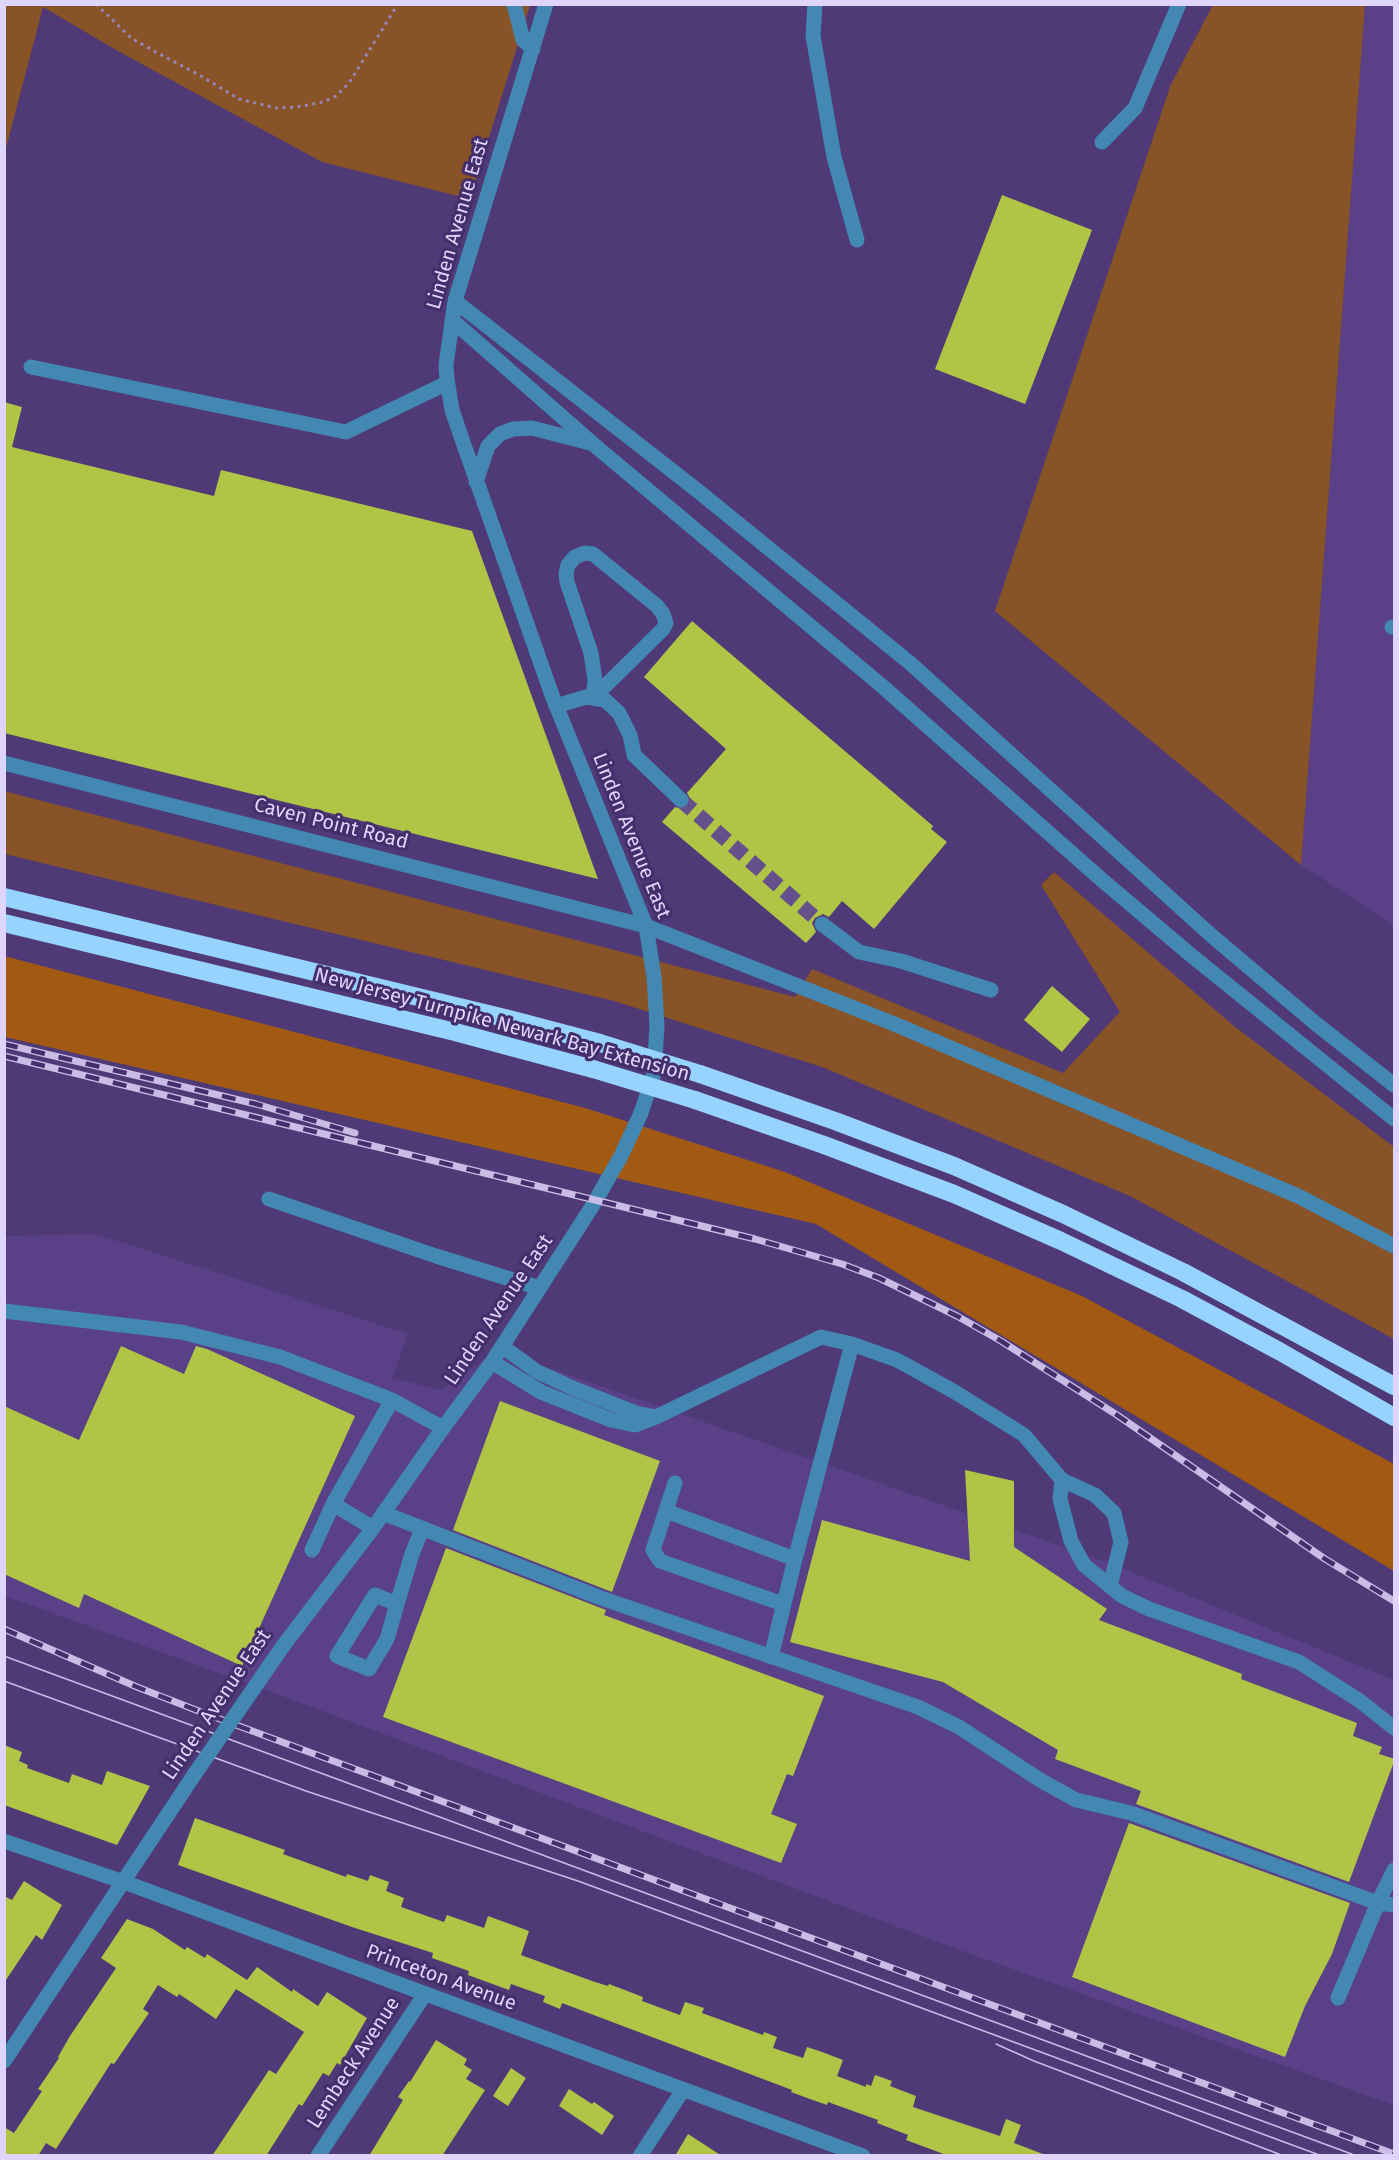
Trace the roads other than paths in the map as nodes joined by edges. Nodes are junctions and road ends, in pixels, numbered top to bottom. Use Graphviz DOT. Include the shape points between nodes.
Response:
graph roads {
  1 [pos="514,4"];
  2 [pos="546,4"];
  3 [pos="815,4"];
  4 [pos="1179,4"];
  5 [pos="532,49"];
  6 [pos="1102,142"];
  7 [pos="857,240"];
  8 [pos="455,301"];
  9 [pos="452,320"];
  10 [pos="31,367"];
  11 [pos="447,383"];
  12 [pos="593,444"];
  13 [pos="476,482"];
  14 [pos="593,698"];
  15 [pos="556,706"];
  16 [pos="4,763"];
  17 [pos="681,800"];
  18 [pos="4,897"];
  19 [pos="4,923"];
  20 [pos="822,924"];
  21 [pos="646,926"];
  22 [pos="992,990"];
  23 [pos="1395,1085"];
  24 [pos="1395,1119"];
  25 [pos="269,1199"];
  26 [pos="1395,1246"];
  27 [pos="539,1288"];
  28 [pos="4,1311"];
  29 [pos="852,1344"];
  30 [pos="502,1346"];
  31 [pos="492,1362"];
  32 [pos="1392,1384"];
  33 [pos="392,1400"];
  34 [pos="656,1417"];
  35 [pos="1395,1417"];
  36 [pos="443,1428"];
  37 [pos="1062,1480"];
  38 [pos="675,1483"];
  39 [pos="333,1504"];
  40 [pos="666,1511"];
  41 [pos="383,1514"];
  42 [pos="373,1528"];
  43 [pos="422,1529"];
  44 [pos="312,1550"];
  45 [pos="795,1559"];
  46 [pos="1110,1586"];
  47 [pos="397,1604"];
  48 [pos="783,1604"];
  49 [pos="771,1657"];
  50 [pos="1395,1728"];
  51 [pos="4,1840"];
  52 [pos="1395,1870"];
  53 [pos="124,1882"];
  54 [pos="1378,1904"];
  55 [pos="1395,1905"];
  56 [pos="424,1994"];
  57 [pos="1338,1998"];
  58 [pos="4,2061"];
  59 [pos="684,2090"];
  60 [pos="318,2156"];
  61 [pos="640,2156"];
  62 [pos="863,2156"];
  1 -- 5 [label="street" via="523,40"];
  2 -- 5 [label="street, Linden Avenue East"];
  3 -- 7 [label="street" via="813,36 834,157"];
  4 -- 6 [label="street" via="1135,108"];
  5 -- 8 [label="street, Linden Avenue East"];
  8 -- 9 [label="street, Linden Avenue East"];
  8 -- 23 [label="street" via="910,663 1212,936"];
  9 -- 11 [label="street, Linden Avenue East"];
  9 -- 12 [label="street"];
  10 -- 11 [label="street" via="346,432"];
  11 -- 13 [label="street, Linden Avenue East" via="452,411"];
  12 -- 13 [label="street" via="532,428 513,429 500,434 488,446"];
  12 -- 24 [label="street" via="882,686 1138,911"];
  13 -- 15 [label="street, Linden Avenue East"];
  14 -- 14 [label="street" via="666,623 657,606 593,554 585,553 575,557 566,573 591,653"];
  14 -- 15 [label="street"];
  14 -- 17 [label="street" via="605,700 619,713 634,755"];
  15 -- 21 [label="street, Linden Avenue East"];
  16 -- 21 [label="street, Caven Point Road"];
  18 -- 32 [label="highway, New Jersey Turnpike Newark Bay Extension, bridge" via="600,1043 835,1121 954,1166 1063,1214 1183,1272"];
  19 -- 35 [label="highway, New Jersey Turnpike Newark Bay Extension, bridge" via="594,1069 824,1145 1061,1241 1191,1304"];
  20 -- 22 [label="street" via="859,952"];
  21 -- 26 [label="street, Caven Point Road" via="892,1023 1298,1196"];
  21 -- 27 [label="street, Linden Avenue East" via="657,1026 654,1074 621,1156"];
  25 -- 27 [label="street"];
  27 -- 30 [label="street, Linden Avenue East"];
  28 -- 33 [label="street" via="181,1332 280,1357"];
  29 -- 34 [label="street" via="821,1337"];
  29 -- 37 [label="street" via="897,1360 1023,1435"];
  29 -- 45 [label="street"];
  30 -- 31 [label="street, Linden Avenue East"];
  30 -- 34 [label="street" via="536,1371 574,1389"];
  31 -- 34 [label="street" via="541,1392 611,1420 635,1425"];
  31 -- 36 [label="street, Linden Avenue East"];
  33 -- 36 [label="street"];
  33 -- 39 [label="street"];
  36 -- 41 [label="street, Linden Avenue East"];
  37 -- 46 [label="street" via="1060,1499 1071,1541 1084,1565"];
  37 -- 46 [label="street" via="1095,1495 1114,1513 1121,1542"];
  38 -- 40 [label="street"];
  39 -- 42 [label="street"];
  39 -- 44 [label="street"];
  40 -- 45 [label="street"];
  40 -- 48 [label="street" via="653,1550 660,1561"];
  41 -- 42 [label="street, Linden Avenue East"];
  41 -- 43 [label="street"];
  42 -- 53 [label="street, Linden Avenue East, bridge" via="284,1646"];
  43 -- 47 [label="street"];
  43 -- 49 [label="street" via="601,1599"];
  45 -- 48 [label="street"];
  46 -- 50 [label="street" via="1149,1609 1299,1662"];
  47 -- 47 [label="street" via="387,1639 369,1669 337,1656 375,1595"];
  48 -- 49 [label="street"];
  49 -- 54 [label="street" via="918,1707 959,1727 1076,1800 1131,1813"];
  51 -- 53 [label="street, Princeton Avenue"];
  52 -- 54 [label="street"];
  53 -- 56 [label="street, Princeton Avenue"];
  53 -- 58 [label="street, Linden Avenue East"];
  54 -- 55 [label="street"];
  54 -- 57 [label="street"];
  56 -- 59 [label="street, Princeton Avenue"];
  56 -- 60 [label="street, Lembeck Avenue"];
  59 -- 61 [label="street"];
  59 -- 62 [label="street, Princeton Avenue"];
}
